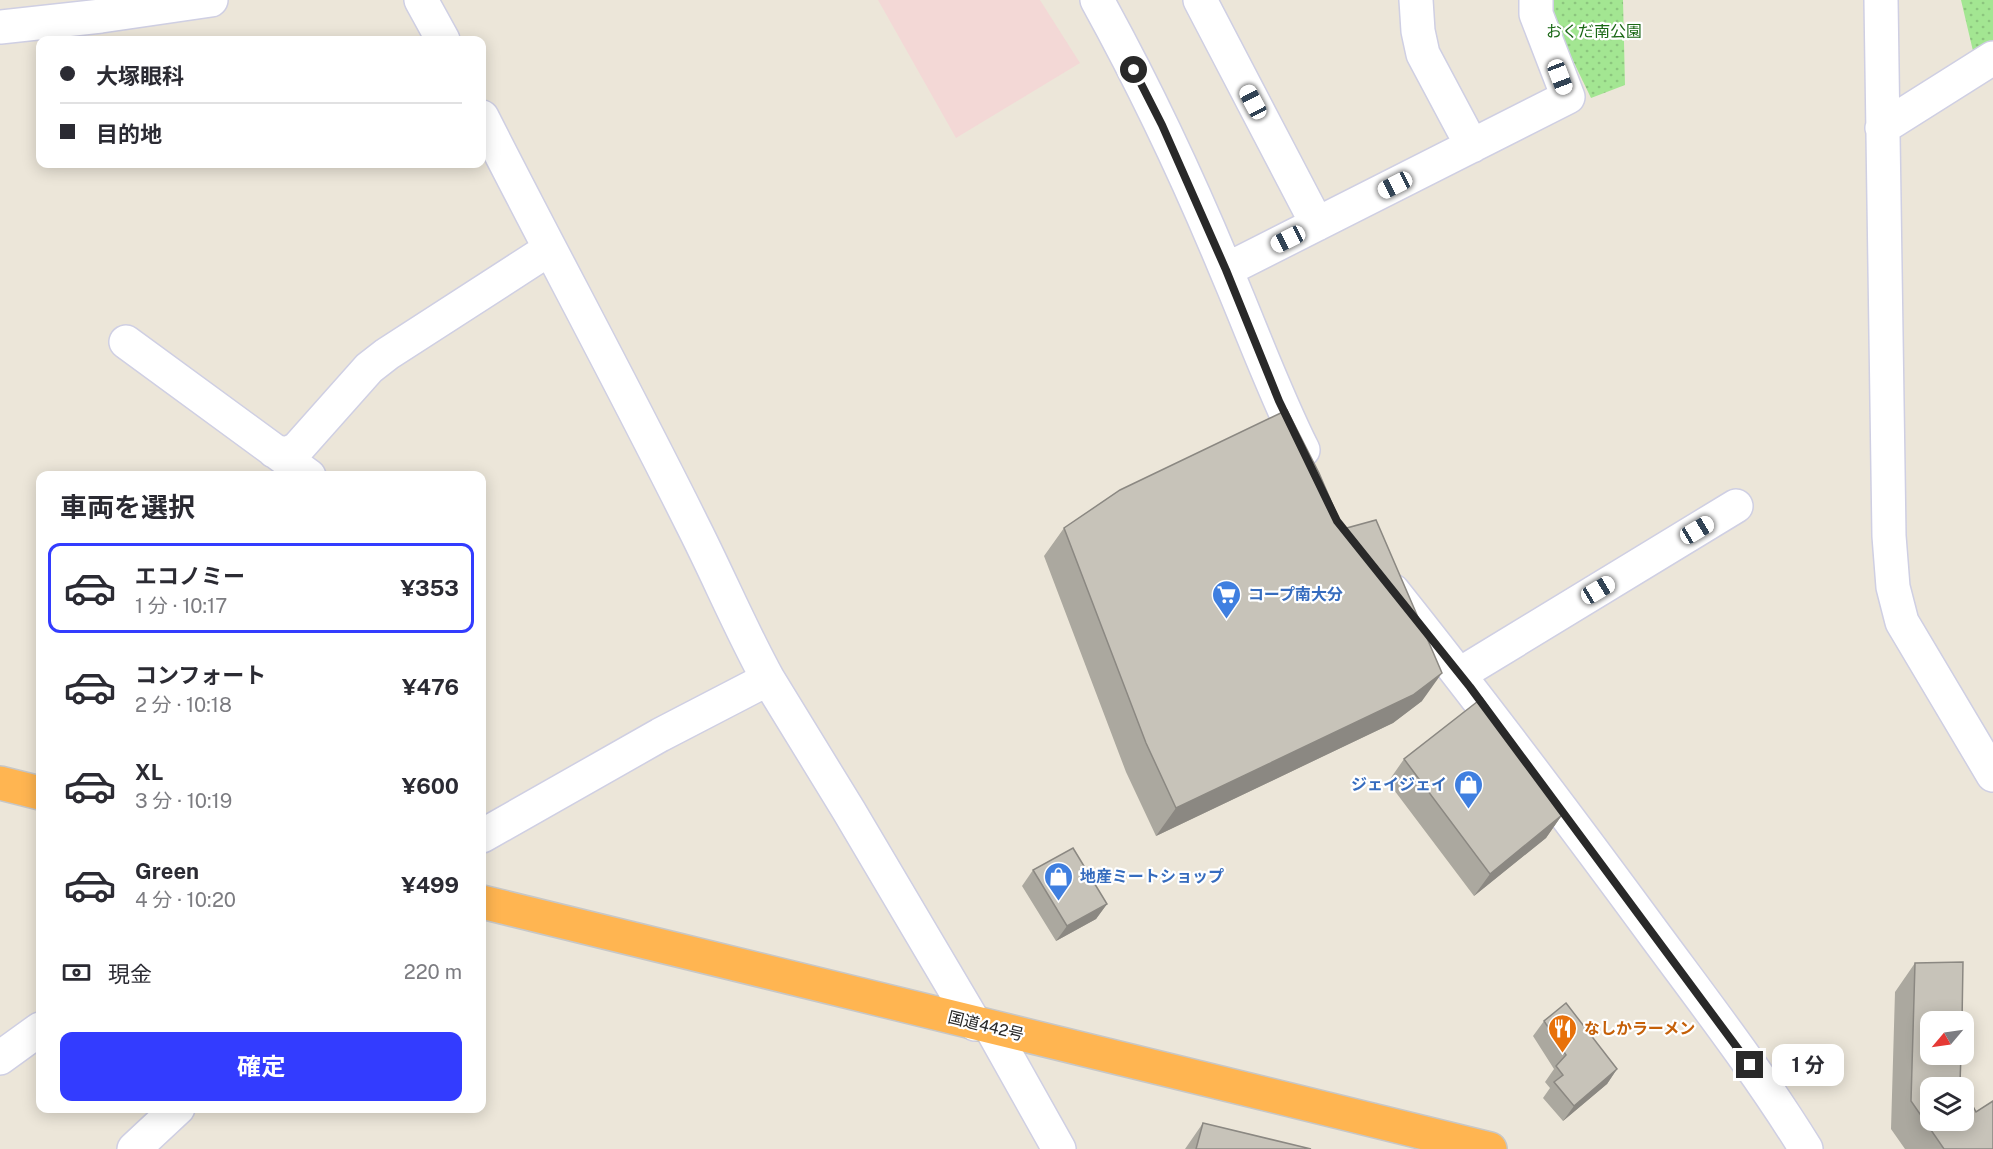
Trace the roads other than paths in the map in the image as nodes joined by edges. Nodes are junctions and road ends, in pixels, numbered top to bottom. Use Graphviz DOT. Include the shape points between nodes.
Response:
graph roads {
  1 [pos="211,0"];
  2 [pos="421,0"];
  3 [pos="1096,0"];
  4 [pos="1200,0"];
  5 [pos="1416,0"];
  6 [pos="1536,0"];
  7 [pos="1881,0"];
  8 [pos="100,8"];
  9 [pos="0,27"];
  10 [pos="440,36"];
  11 [pos="1993,58"];
  12 [pos="486,125"];
  13 [pos="1882,128"];
  14 [pos="1472,146"];
  15 [pos="1317,224"];
  16 [pos="548,250"];
  17 [pos="1226,270"];
  18 [pos="126,342"];
  19 [pos="274,451"];
  20 [pos="302,471"];
  21 [pos="1318,481"];
  22 [pos="1736,506"];
  23 [pos="1373,566"];
  24 [pos="1460,674"];
  25 [pos="768,679"];
  26 [pos="1993,775"];
  27 [pos="0,783"];
  28 [pos="36,792"];
  29 [pos="486,834"];
  30 [pos="486,903"];
  31 [pos="983,1026"];
  32 [pos="36,1032"];
  33 [pos="0,1058"];
  34 [pos="173,1113"];
  35 [pos="137,1148"];
  36 [pos="1059,1149"];
  37 [pos="1490,1149"];
  38 [pos="1806,1149"];
  1 -- 8 [label="street"];
  2 -- 10 [label="street"];
  3 -- 17 [label="street" via="1162,125"];
  4 -- 15 [label="street"];
  5 -- 14 [label="street" via="1423,54"];
  6 -- 14 [label="street" via="1536,14 1568,98"];
  7 -- 13 [label="street"];
  8 -- 9 [label="street"];
  11 -- 13 [label="street"];
  12 -- 16 [label="street"];
  13 -- 26 [label="street" via="1893,587 1902,622"];
  14 -- 15 [label="street"];
  15 -- 17 [label="street"];
  16 -- 19 [label="street" via="387,354 297,449 286,454"];
  16 -- 25 [label="street" via="692,524"];
  17 -- 21 [label="street" via="1279,401"];
  18 -- 19 [label="street"];
  19 -- 20 [label="street"];
  22 -- 24 [label="street"];
  23 -- 24 [label="street"];
  24 -- 38 [label="street" via="1756,1073"];
  25 -- 29 [label="street"];
  25 -- 31 [label="street"];
  27 -- 28 [label="highway"];
  30 -- 31 [label="highway, 国道442号"];
  31 -- 36 [label="street"];
  31 -- 37 [label="highway, 国道442号"];
  32 -- 33 [label="street"];
  34 -- 35 [label="street"];
}
